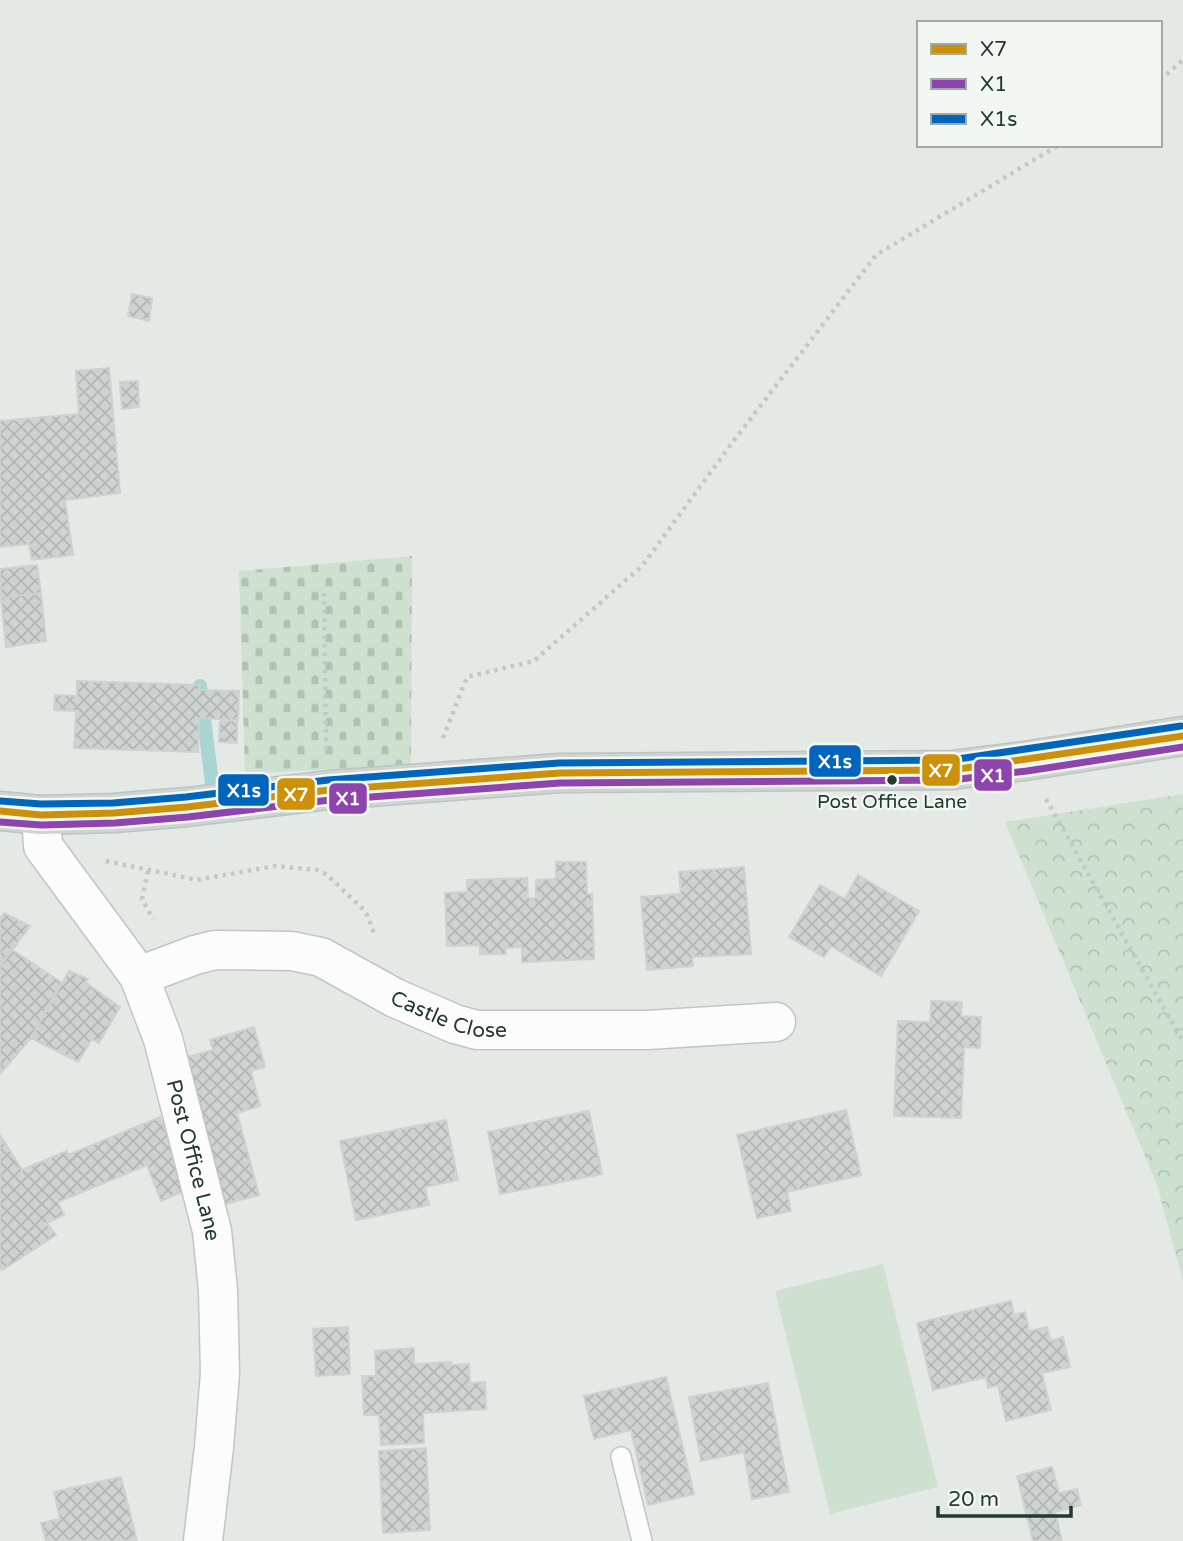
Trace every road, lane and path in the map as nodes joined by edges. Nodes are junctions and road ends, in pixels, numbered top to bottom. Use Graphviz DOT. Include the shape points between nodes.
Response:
graph roads {
  1 [pos="1183,60"];
  2 [pos="1162,78"];
  3 [pos="1056,147"];
  4 [pos="324,593"];
  5 [pos="1183,736"];
  6 [pos="326,760"];
  7 [pos="438,782"];
  8 [pos="1049,803"];
  9 [pos="0,811"];
  10 [pos="42,830"];
  11 [pos="148,871"];
  12 [pos="195,955"];
  13 [pos="139,976"];
  14 [pos="395,998"];
  15 [pos="776,1022"];
  16 [pos="1183,1042"];
  17 [pos="621,1457"];
  18 [pos="203,1541"];
  19 [pos="642,1541"];
  1 -- 2 [label="path"];
  3 -- 7 [label="path" via="876,255 642,566 534,661 467,677 433,764"];
  4 -- 6 [label="path"];
  5 -- 7 [label="main road" via="952,769 560,773"];
  7 -- 10 [label="main road" via="187,807"];
  8 -- 16 [label="path"];
  9 -- 10 [label="main road"];
  10 -- 11 [label="path"];
  10 -- 13 [label="street, Post Office Lane"];
  11 -- 12 [label="path" via="142,900 174,948"];
  11 -- 14 [label="path" via="197,880 275,866 326,874 368,916"];
  12 -- 13 [label="street, Castle Close"];
  12 -- 14 [label="street, Castle Close" via="237,949 311,954"];
  13 -- 18 [label="street, Post Office Lane" via="163,1039 212,1231 220,1373"];
  14 -- 15 [label="street, Castle Close" via="455,1024 487,1031 647,1030"];
  17 -- 19 [label="lane"];
}
